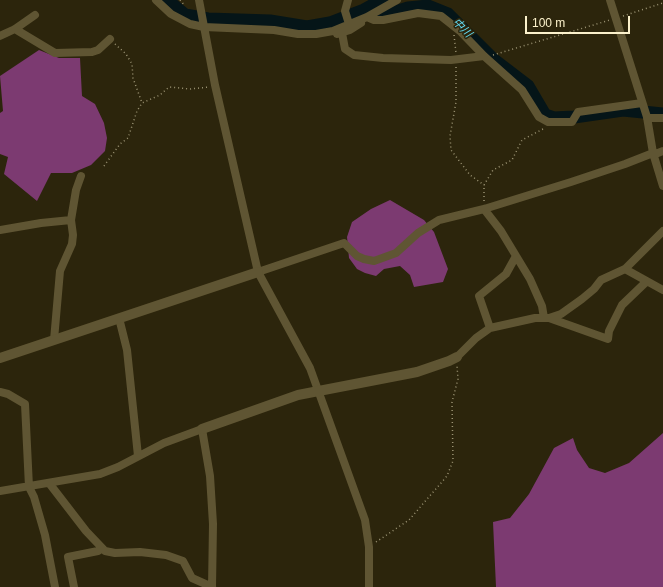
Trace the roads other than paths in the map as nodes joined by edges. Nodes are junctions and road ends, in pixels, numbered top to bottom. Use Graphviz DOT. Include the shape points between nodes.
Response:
graph roads {
  1 [pos="156,0"];
  2 [pos="199,0"];
  3 [pos="348,0"];
  4 [pos="397,0"];
  5 [pos="610,0"];
  6 [pos="35,15"];
  7 [pos="365,17"];
  8 [pos="347,20"];
  9 [pos="203,25"];
  10 [pos="15,29"];
  11 [pos="342,33"];
  12 [pos="311,34"];
  13 [pos="0,36"];
  14 [pos="110,39"];
  15 [pos="484,56"];
  16 [pos="645,112"];
  17 [pos="663,118"];
  18 [pos="663,151"];
  19 [pos="653,154"];
  20 [pos="81,176"];
  21 [pos="663,186"];
  22 [pos="484,209"];
  23 [pos="71,220"];
  24 [pos="2,228"];
  25 [pos="663,231"];
  26 [pos="516,256"];
  27 [pos="625,269"];
  28 [pos="258,272"];
  29 [pos="646,282"];
  30 [pos="663,290"];
  31 [pos="119,318"];
  32 [pos="546,318"];
  33 [pos="490,328"];
  34 [pos="54,340"];
  35 [pos="457,356"];
  36 [pos="0,358"];
  37 [pos="319,390"];
  38 [pos="0,392"];
  39 [pos="202,429"];
  40 [pos="138,456"];
  41 [pos="49,483"];
  42 [pos="29,487"];
  43 [pos="0,491"];
  44 [pos="102,548"];
  45 [pos="55,587"];
  46 [pos="74,587"];
  47 [pos="212,587"];
  48 [pos="369,587"];
  1 -- 9 [label="street" via="180,20"];
  2 -- 9 [label="street"];
  3 -- 8 [label="street"];
  4 -- 7 [label="street"];
  5 -- 16 [label="street"];
  6 -- 10 [label="street"];
  7 -- 8 [label="street"];
  7 -- 11 [label="street" via="360,24"];
  7 -- 15 [label="street" via="383,20 418,13 441,16"];
  8 -- 12 [label="street" via="332,31"];
  9 -- 12 [label="street"];
  9 -- 28 [label="street" via="214,85"];
  10 -- 13 [label="street"];
  10 -- 14 [label="street" via="56,53 92,52"];
  11 -- 12 [label="street" via="323,38"];
  11 -- 15 [label="street" via="345,49 354,55 456,59"];
  15 -- 16 [label="street" via="522,90 543,120 548,122 575,117"];
  16 -- 17 [label="street"];
  16 -- 19 [label="street"];
  18 -- 19 [label="street"];
  19 -- 21 [label="street"];
  19 -- 22 [label="street"];
  20 -- 23 [label="street"];
  22 -- 26 [label="street"];
  22 -- 28 [label="street" via="432,223 396,253 374,261 357,256 344,243"];
  23 -- 24 [label="street"];
  23 -- 34 [label="street" via="72,244 60,271"];
  25 -- 27 [label="street"];
  26 -- 32 [label="street" via="530,279"];
  26 -- 33 [label="street" via="506,274 479,296"];
  27 -- 29 [label="street"];
  27 -- 32 [label="street" via="607,275 582,299 561,314"];
  28 -- 31 [label="street"];
  28 -- 37 [label="street" via="310,368"];
  29 -- 30 [label="street"];
  29 -- 32 [label="street" via="622,305 608,338"];
  31 -- 34 [label="street"];
  31 -- 40 [label="street" via="127,350"];
  32 -- 33 [label="street"];
  33 -- 35 [label="street"];
  34 -- 36 [label="street"];
  35 -- 37 [label="street" via="417,372"];
  37 -- 39 [label="street"];
  37 -- 48 [label="street" via="366,520"];
  38 -- 42 [label="street" via="25,404"];
  39 -- 40 [label="street"];
  39 -- 47 [label="street" via="210,476 213,524"];
  40 -- 41 [label="street" via="105,473"];
  41 -- 42 [label="street"];
  41 -- 44 [label="street"];
  42 -- 43 [label="street"];
  42 -- 45 [label="street" via="45,535"];
  44 -- 46 [label="street" via="68,557"];
  44 -- 47 [label="street" via="109,553 140,552 166,555 183,561 192,578"];
}
